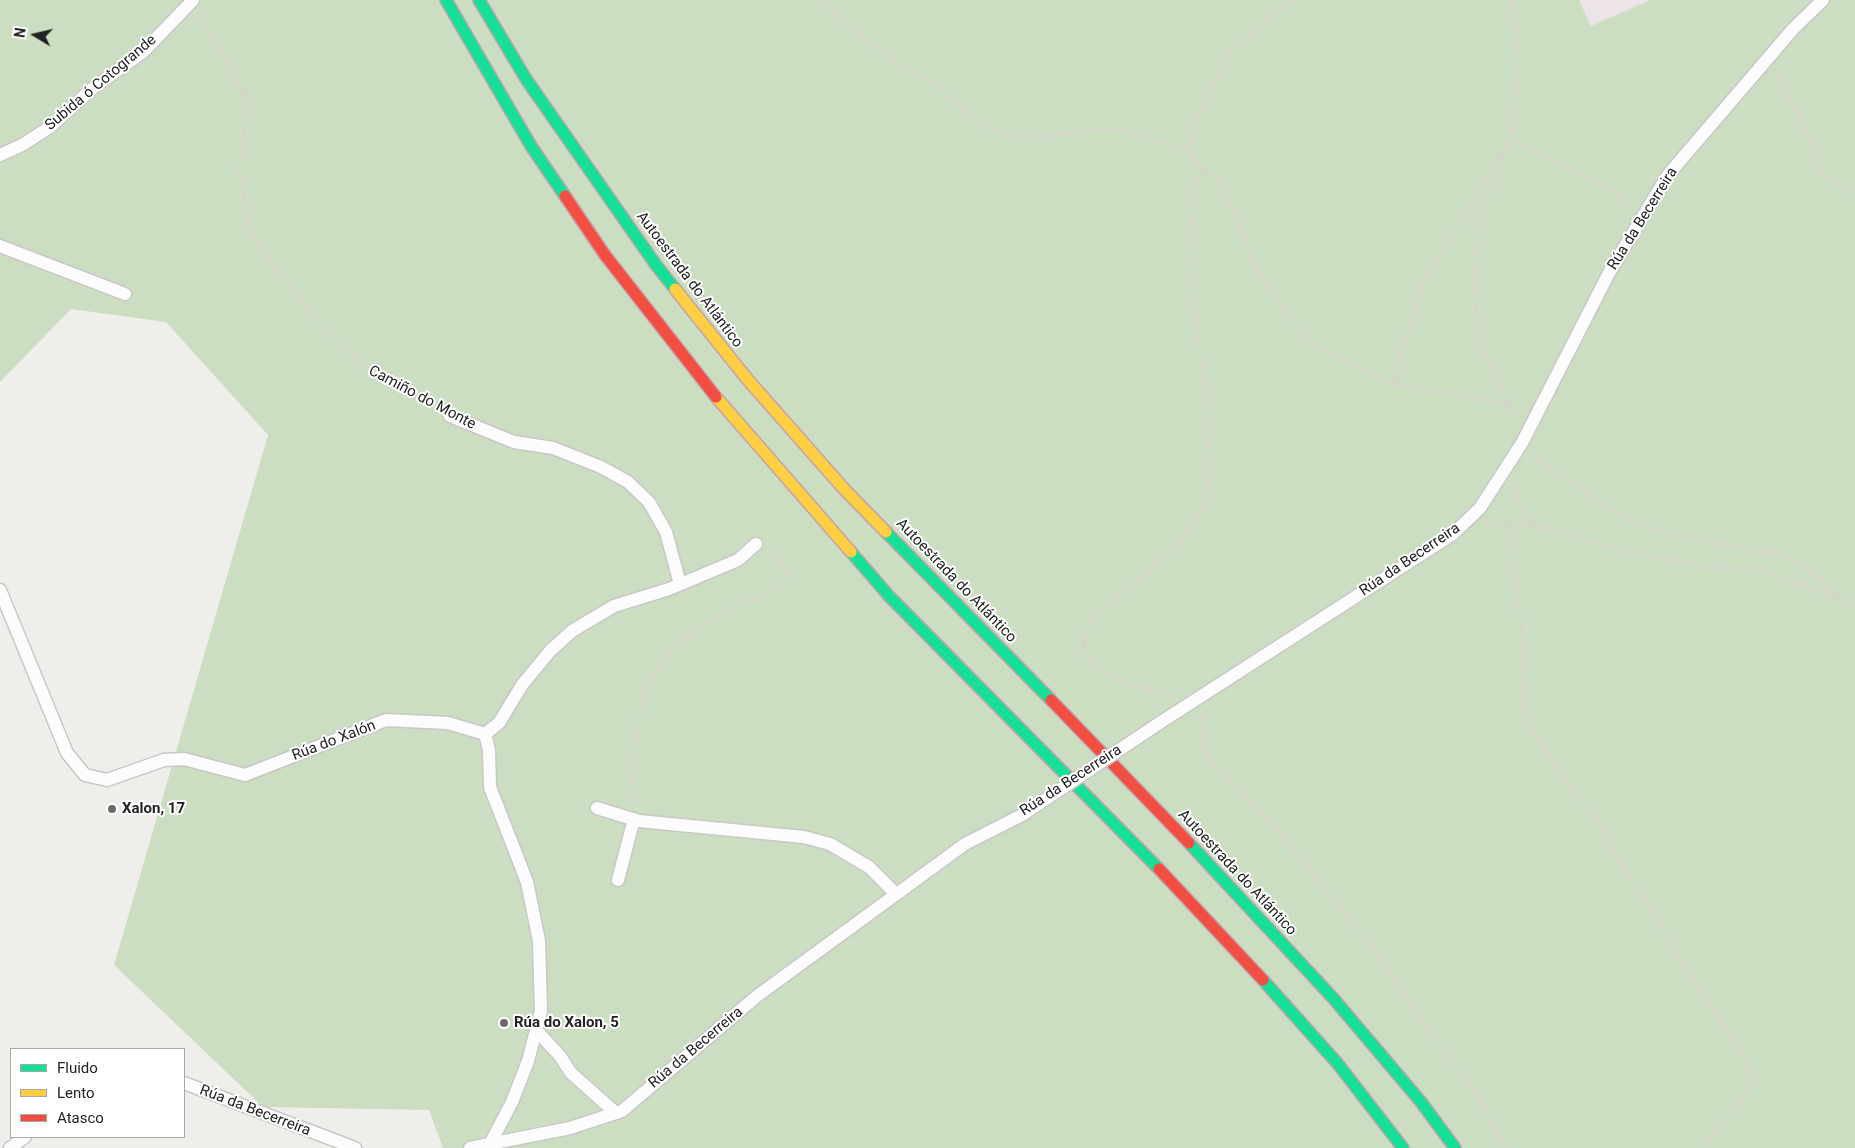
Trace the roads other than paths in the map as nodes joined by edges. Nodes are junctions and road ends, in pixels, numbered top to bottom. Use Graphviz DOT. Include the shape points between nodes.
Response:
graph roads {
  1 [pos="192,0"];
  2 [pos="446,0"];
  3 [pos="479,0"];
  4 [pos="1823,0"];
  5 [pos="0,155"];
  6 [pos="0,246"];
  7 [pos="125,294"];
  8 [pos="450,416"];
  9 [pos="756,544"];
  10 [pos="680,584"];
  11 [pos="0,590"];
  12 [pos="485,734"];
  13 [pos="597,808"];
  14 [pos="631,818"];
  15 [pos="618,880"];
  16 [pos="896,894"];
  17 [pos="536,1030"];
  18 [pos="185,1083"];
  19 [pos="616,1113"];
  20 [pos="24,1138"];
  21 [pos="333,1144"];
  22 [pos="490,1144"];
  23 [pos="10,1148"];
  24 [pos="356,1148"];
  25 [pos="470,1148"];
  26 [pos="1403,1148"];
  27 [pos="1455,1148"];
  1 -- 5 [label="street, Subida ó Cotogrande" via="143,52 93,88 50,127"];
  2 -- 26 [label="highway" via="531,146 605,255 722,405 889,596 1115,823 1252,967 1338,1064"];
  3 -- 27 [label="highway, Autoestrada do Atlántico" via="526,79 656,265 748,380 844,489 1143,794 1333,998 1421,1102"];
  4 -- 16 [label="street, Rúa da Becerreira, bridge" via="1793,29 1668,174 1611,269 1522,443 1480,508 1467,521 1453,534 1022,814 965,844"];
  6 -- 7 [label="street"];
  8 -- 10 [label="street, Camiño do Monte" via="514,442 553,448 601,467 628,482 649,502 666,532"];
  9 -- 10 [label="street" via="738,560"];
  10 -- 12 [label="street" via="614,606 572,631 550,651 522,685 499,724"];
  11 -- 12 [label="street, Rúa do Xalón" via="67,753 85,775 107,780 164,760 184,759 245,775 386,720 448,723"];
  12 -- 17 [label="street" via="490,787 527,882 539,941 541,1010"];
  13 -- 14 [label="street"];
  14 -- 15 [label="street"];
  14 -- 16 [label="street" via="804,837 830,844 869,867"];
  16 -- 19 [label="street, Rúa da Becerreira" via="757,996"];
  17 -- 19 [label="street" via="571,1073"];
  17 -- 22 [label="street" via="512,1102"];
  18 -- 21 [label="street, Rúa da Becerreira"];
  19 -- 22 [label="street, Rúa da Becerreira" via="570,1128"];
  20 -- 23 [label="street"];
  21 -- 24 [label="street, Rúa da Becerreira"];
  22 -- 25 [label="street, Rúa da Becerreira"];
}
